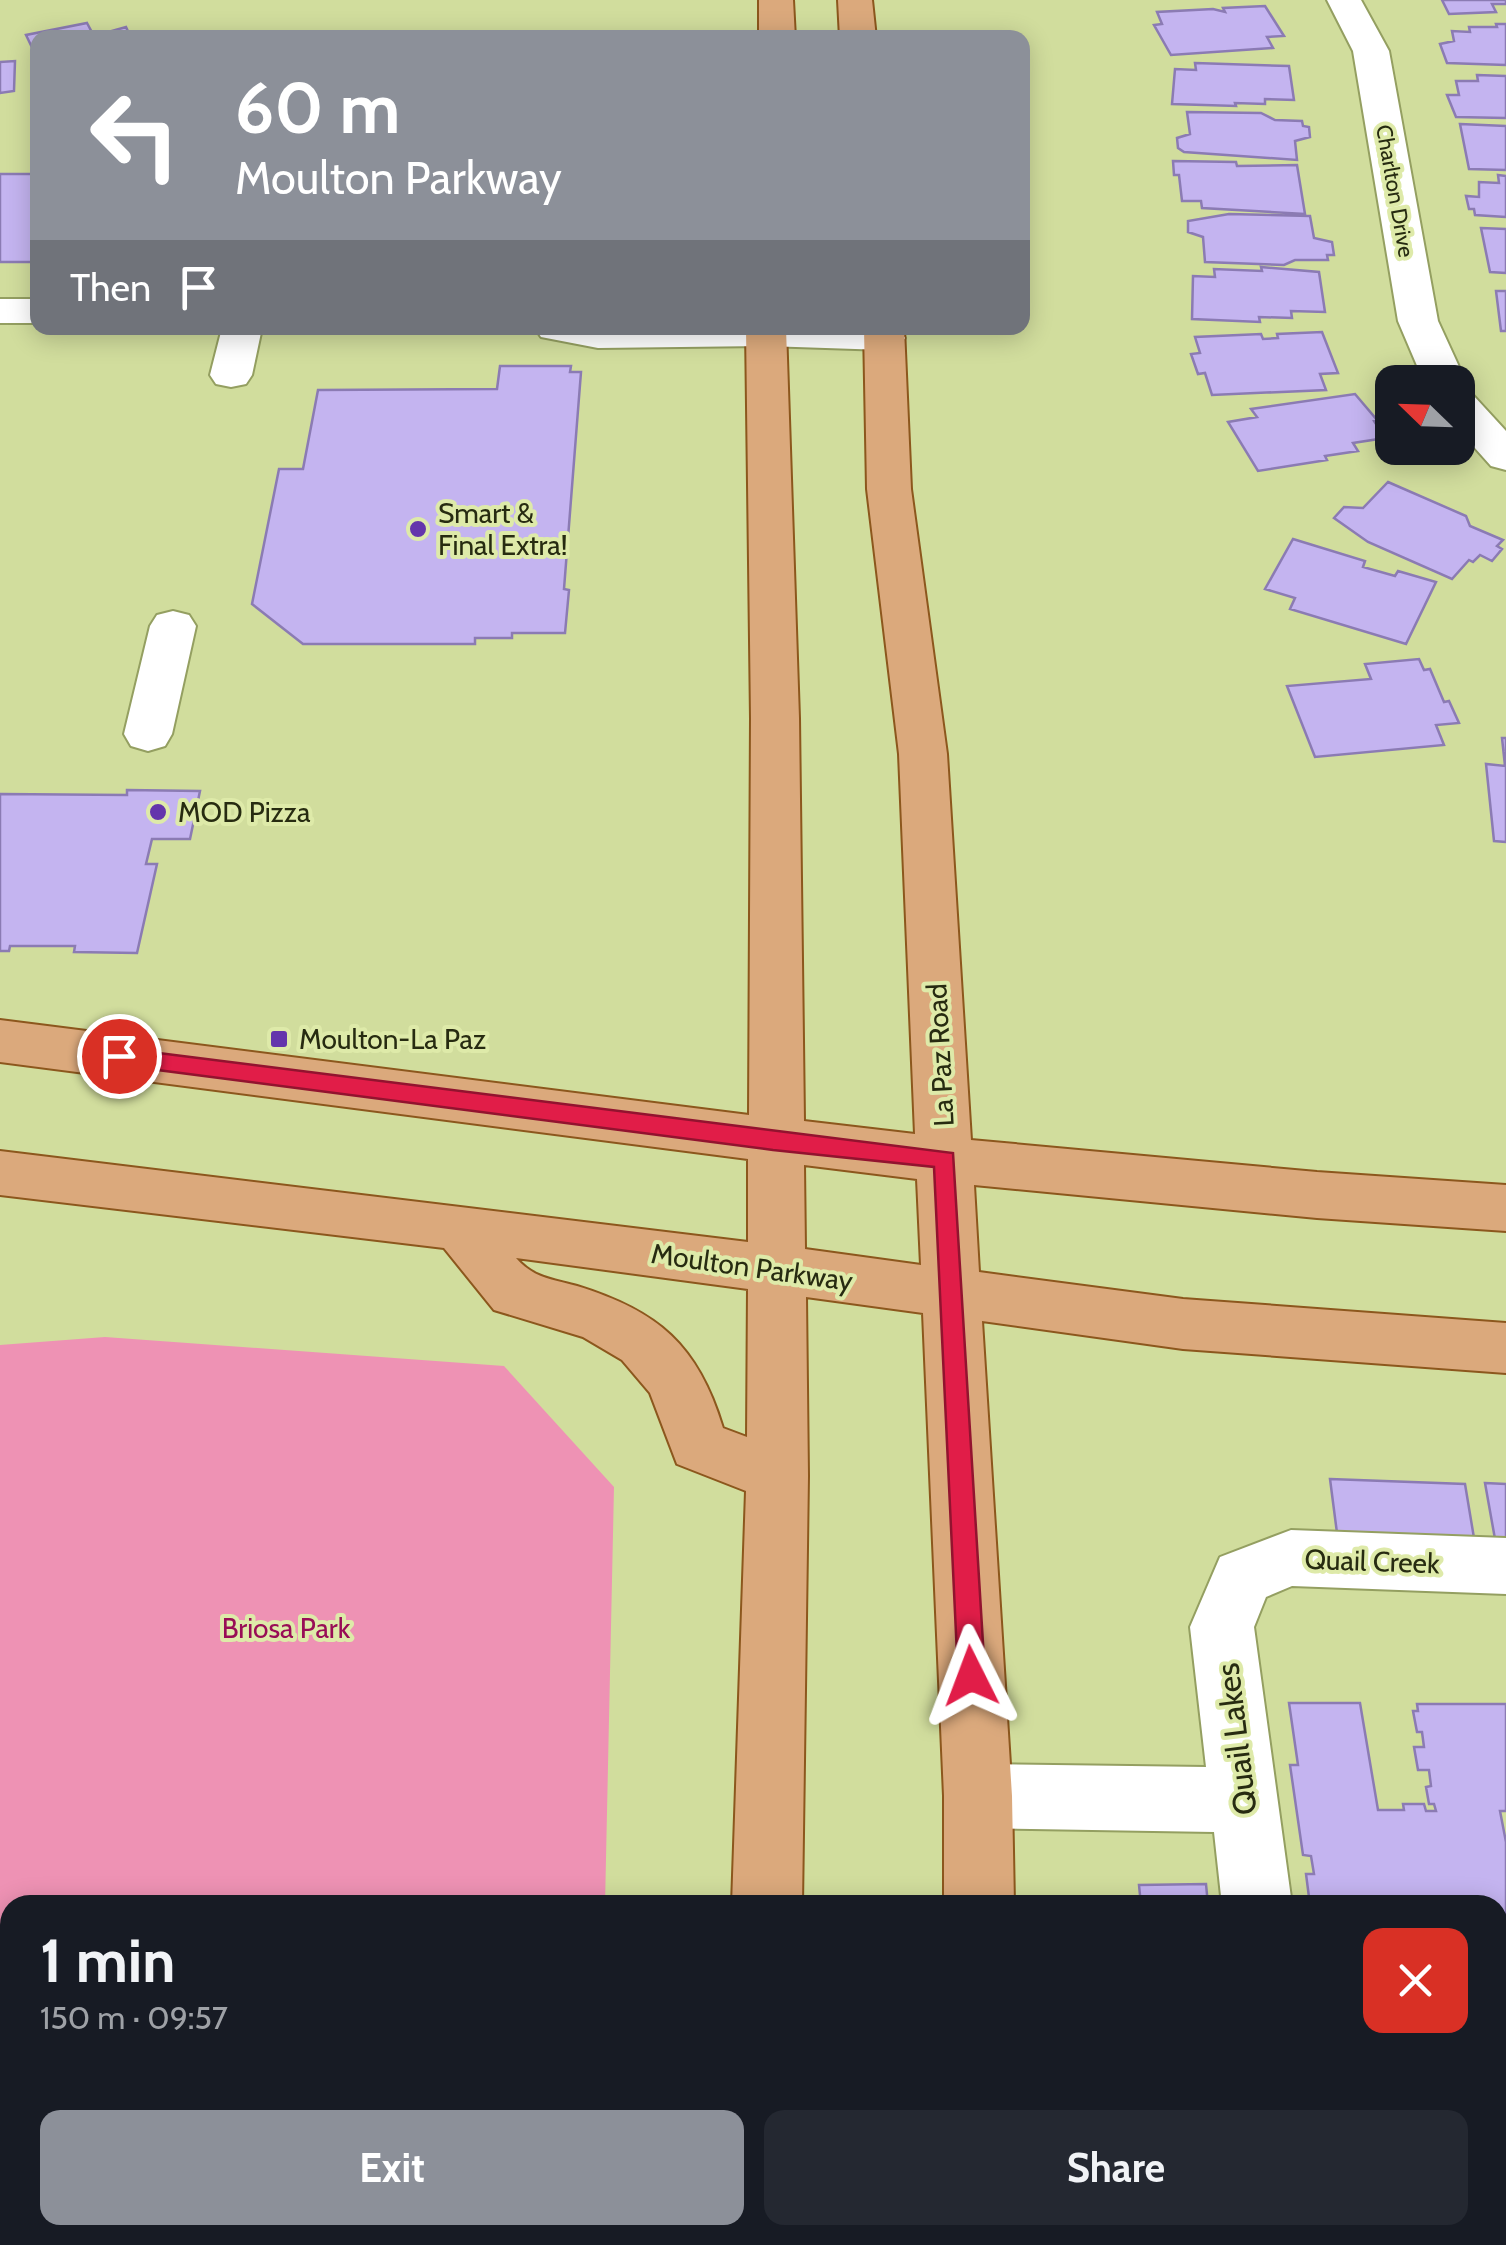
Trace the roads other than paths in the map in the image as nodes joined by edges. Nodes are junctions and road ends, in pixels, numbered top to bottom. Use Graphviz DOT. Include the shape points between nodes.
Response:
graph roads {
  1 [pos="776,0"];
  2 [pos="855,0"];
  3 [pos="1344,0"];
  4 [pos="776,30"];
  5 [pos="857,30"];
  6 [pos="0,311"];
  7 [pos="30,311"];
  8 [pos="240,335"];
  9 [pos="593,335"];
  10 [pos="632,335"];
  11 [pos="766,335"];
  12 [pos="884,335"];
  13 [pos="1437,365"];
  14 [pos="231,375"];
  15 [pos="1475,423"];
  16 [pos="1506,457"];
  17 [pos="173,626"];
  18 [pos="148,734"];
  19 [pos="0,1041"];
  20 [pos="773,1141"];
  21 [pos="945,1159"];
  22 [pos="0,1174"];
  23 [pos="1506,1208"];
  24 [pos="460,1227"];
  25 [pos="775,1271"];
  26 [pos="951,1294"];
  27 [pos="1506,1348"];
  28 [pos="777,1476"];
  29 [pos="1506,1566"];
  30 [pos="1242,1577"];
  31 [pos="978,1796"];
  32 [pos="1242,1800"];
  33 [pos="767,1895"];
  34 [pos="979,1895"];
  35 [pos="1256,1895"];
  1 -- 4 [label="main road"];
  2 -- 5 [label="main road"];
  3 -- 13 [label="street, Charlton Drive" via="1371,51 1418,321"];
  6 -- 7 [label="street"];
  8 -- 14 [label="street"];
  9 -- 10 [label="street"];
  11 -- 20 [label="main road"];
  12 -- 21 [label="main road, La Paz Road" via="889,489 923,754"];
  15 -- 16 [label="street"];
  17 -- 18 [label="street"];
  19 -- 20 [label="main road"];
  20 -- 21 [label="main road"];
  20 -- 25 [label="main road"];
  21 -- 23 [label="main road" via="1279,1195"];
  21 -- 26 [label="main road, La Paz Road"];
  22 -- 24 [label="main road, Moulton Parkway"];
  24 -- 25 [label="main road, Moulton Parkway"];
  24 -- 28 [label="main road" via="515,1293 594,1315 643,1340 667,1366 687,1404 698,1445"];
  25 -- 26 [label="main road, Moulton Parkway"];
  25 -- 28 [label="main road"];
  26 -- 27 [label="main road, Moulton Parkway" via="1183,1324"];
  26 -- 31 [label="main road, La Paz Road"];
  28 -- 33 [label="main road"];
  29 -- 30 [label="street, Quail Creek" via="1290,1558"];
  30 -- 32 [label="street, Quail Lakes" via="1222,1627"];
  31 -- 32 [label="street"];
  31 -- 34 [label="main road, La Paz Road"];
  32 -- 35 [label="street, Quail Lakes"];
}
